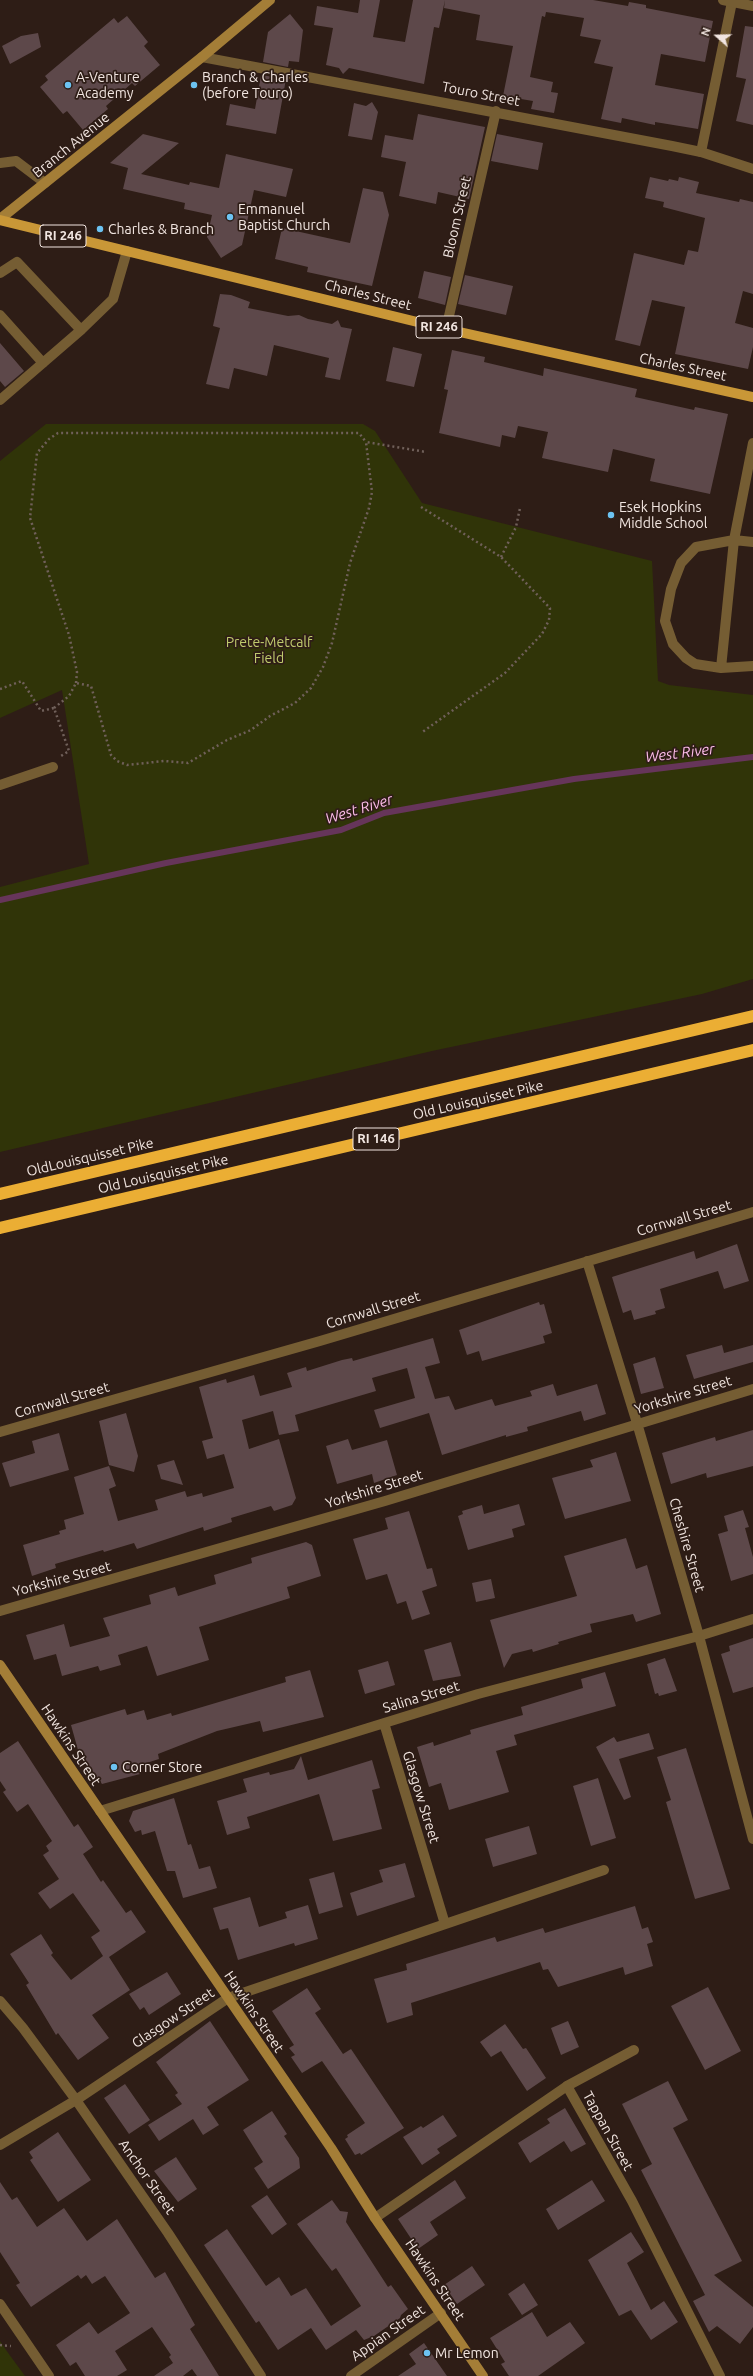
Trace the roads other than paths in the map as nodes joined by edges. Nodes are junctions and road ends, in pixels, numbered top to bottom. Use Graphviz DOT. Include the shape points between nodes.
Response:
graph roads {
  1 [pos="270,0"];
  2 [pos="728,1"];
  3 [pos="753,6"];
  4 [pos="202,57"];
  5 [pos="496,111"];
  6 [pos="701,152"];
  7 [pos="0,164"];
  8 [pos="753,170"];
  9 [pos="45,183"];
  10 [pos="0,220"];
  11 [pos="127,251"];
  12 [pos="0,273"];
  13 [pos="0,315"];
  14 [pos="446,329"];
  15 [pos="81,330"];
  16 [pos="43,363"];
  17 [pos="753,396"];
  18 [pos="0,400"];
  19 [pos="753,443"];
  20 [pos="734,540"];
  21 [pos="753,542"];
  22 [pos="753,666"];
  23 [pos="721,668"];
  24 [pos="53,767"];
  25 [pos="0,785"];
  26 [pos="753,1016"];
  27 [pos="753,1050"];
  28 [pos="188,1150"];
  29 [pos="0,1194"];
  30 [pos="753,1212"];
  31 [pos="0,1228"];
  32 [pos="587,1261"];
  33 [pos="753,1389"];
  34 [pos="637,1423"];
  35 [pos="0,1432"];
  36 [pos="0,1611"];
  37 [pos="753,1620"];
  38 [pos="699,1636"];
  39 [pos="0,1665"];
  40 [pos="384,1723"];
  41 [pos="100,1811"];
  42 [pos="753,1839"];
  43 [pos="604,1870"];
  44 [pos="445,1924"];
  45 [pos="228,1998"];
  46 [pos="0,2001"];
  47 [pos="634,2050"];
  48 [pos="567,2086"];
  49 [pos="76,2100"];
  50 [pos="0,2145"];
  51 [pos="375,2218"];
  52 [pos="0,2304"];
  53 [pos="441,2313"];
  54 [pos="48,2376"];
  55 [pos="261,2376"];
  56 [pos="351,2376"];
  57 [pos="483,2376"];
  58 [pos="720,2376"];
  1 -- 4 [label="street, Branch Avenue"];
  2 -- 3 [label="street"];
  2 -- 6 [label="street"];
  4 -- 5 [label="street, Touro Street"];
  4 -- 9 [label="street, Branch Avenue"];
  5 -- 6 [label="street, Touro Street"];
  5 -- 14 [label="street, Bloom Street"];
  6 -- 8 [label="street, Touro Street"];
  7 -- 9 [label="street" via="16,161"];
  9 -- 10 [label="street, Branch Avenue"];
  10 -- 11 [label="main road, Charles Street / RI 246"];
  11 -- 14 [label="main road, Charles Street / RI 246" via="230,274"];
  11 -- 15 [label="street" via="113,300"];
  12 -- 15 [label="street" via="17,262"];
  13 -- 16 [label="street"];
  14 -- 17 [label="main road, Charles Street / RI 246"];
  15 -- 16 [label="street"];
  16 -- 18 [label="street"];
  19 -- 20 [label="street"];
  20 -- 21 [label="street"];
  20 -- 23 [label="street"];
  20 -- 23 [label="street" via="696,547 681,563 671,589 665,621 673,644 686,658 695,664"];
  22 -- 23 [label="street"];
  24 -- 25 [label="street"];
  26 -- 28 [label="highway, Old Louisquisset Pike / RI 146"];
  27 -- 31 [label="highway, Old Louisquisset Pike / RI 146"];
  28 -- 29 [label="highway, OldLouisquisset Pike / RI 146"];
  30 -- 32 [label="street, Cornwall Street"];
  32 -- 34 [label="street, Cheshire Street"];
  32 -- 35 [label="street, Cornwall Street" via="320,1341"];
  33 -- 34 [label="street, Yorkshire Street"];
  34 -- 36 [label="street, Yorkshire Street" via="378,1503"];
  34 -- 38 [label="street, Cheshire Street"];
  37 -- 38 [label="street, Salina Street"];
  38 -- 40 [label="street, Salina Street" via="478,1694"];
  38 -- 42 [label="street, Cheshire Street"];
  39 -- 41 [label="street, Hawkins Street"];
  40 -- 41 [label="street, Salina Street"];
  40 -- 44 [label="street, Glasgow Street"];
  41 -- 45 [label="street, Hawkins Street"];
  43 -- 44 [label="street, Glasgow Street"];
  44 -- 45 [label="street, Glasgow Street"];
  45 -- 49 [label="street, Glasgow Street"];
  45 -- 51 [label="street, Hawkins Street" via="331,2148"];
  46 -- 49 [label="street, Anchor Street"];
  47 -- 48 [label="street"];
  48 -- 51 [label="street, Tappan Street"];
  48 -- 58 [label="street, Tappan Street" via="632,2201"];
  49 -- 50 [label="street, Glasgow Street"];
  49 -- 55 [label="street, Anchor Street" via="168,2233"];
  51 -- 53 [label="street, Hawkins Street"];
  52 -- 54 [label="street"];
  53 -- 56 [label="street, Appian Street"];
  53 -- 57 [label="street, Hawkins Street"];
}
